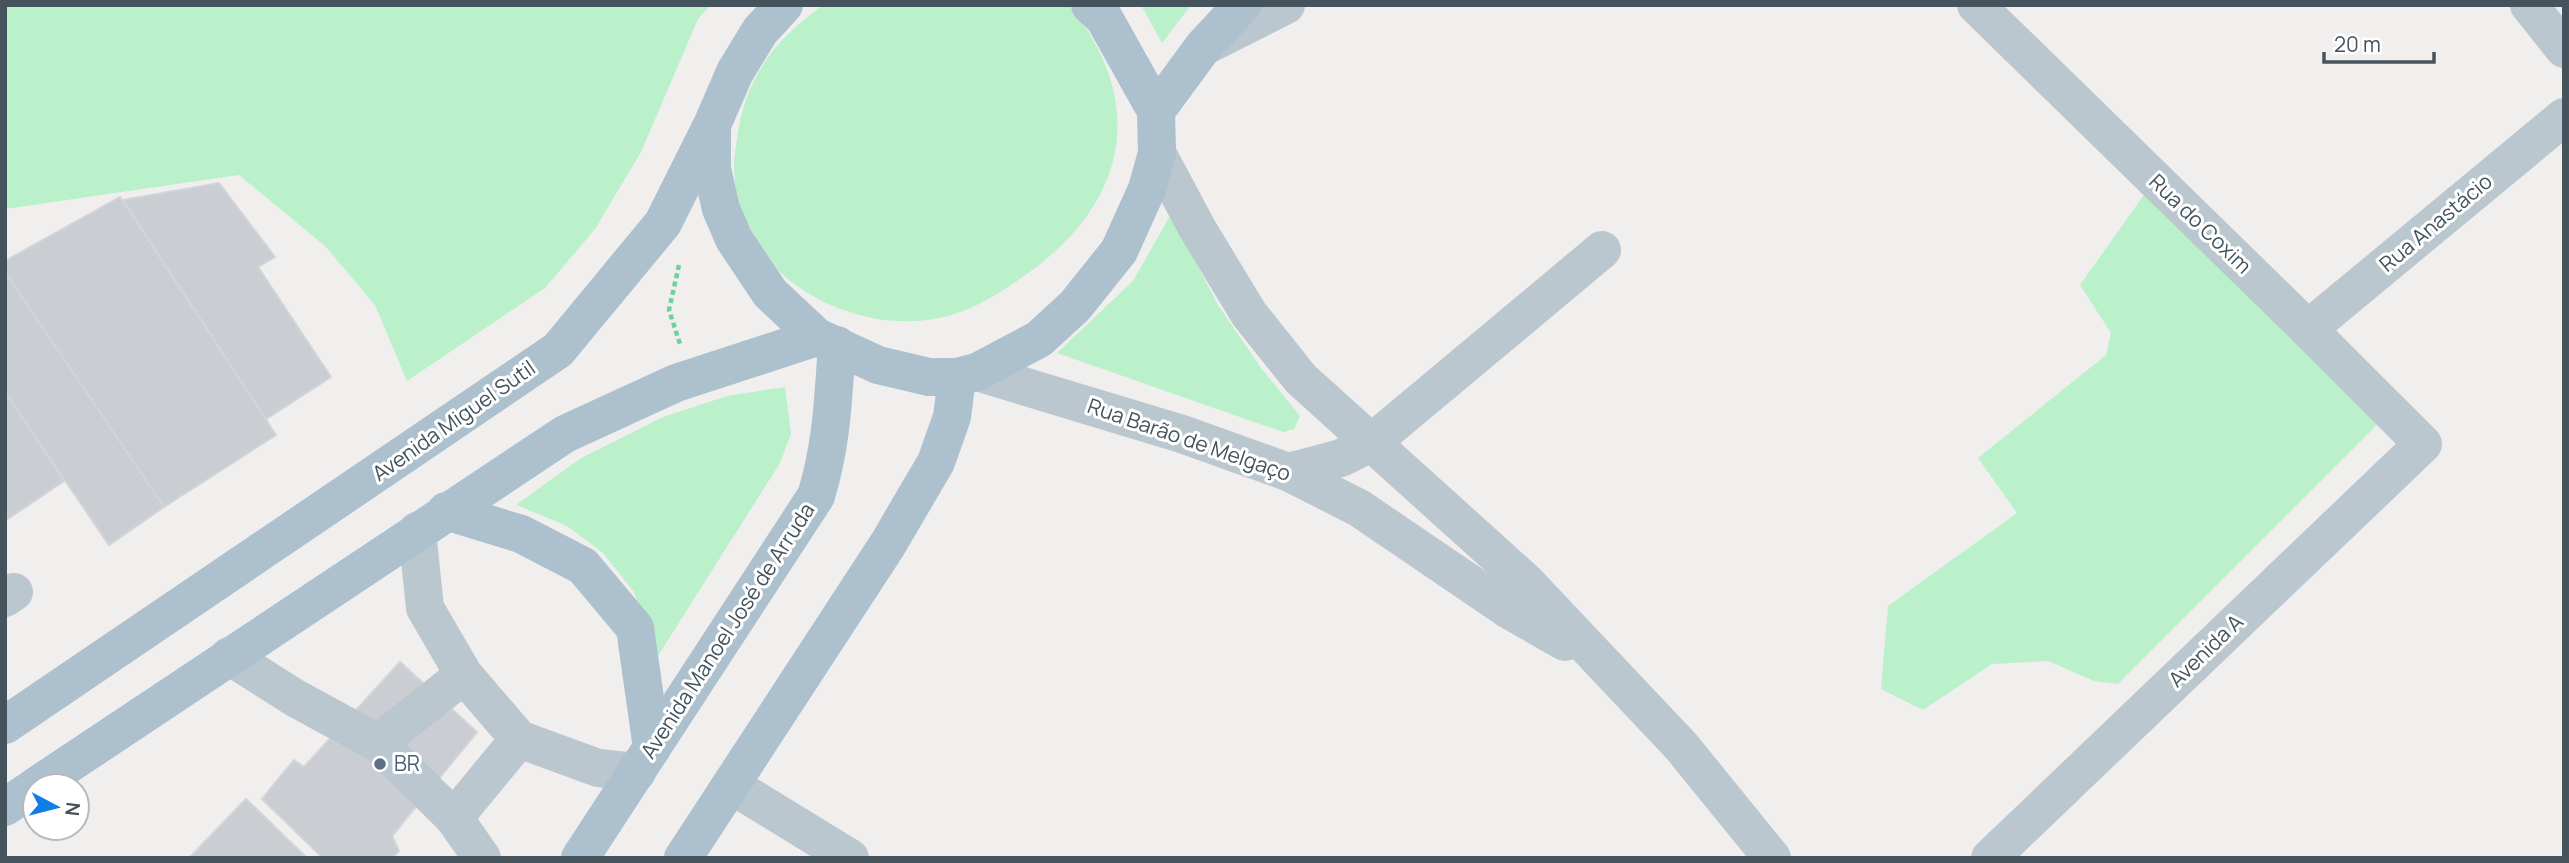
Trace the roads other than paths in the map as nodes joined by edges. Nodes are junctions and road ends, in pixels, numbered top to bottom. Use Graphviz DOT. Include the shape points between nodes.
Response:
graph roads {
  1 [pos="784,5"];
  2 [pos="1090,5"];
  3 [pos="1242,5"];
  4 [pos="1286,5"];
  5 [pos="1976,5"];
  6 [pos="2529,5"];
  7 [pos="1203,47"];
  8 [pos="2564,49"];
  9 [pos="1156,111"];
  10 [pos="2564,117"];
  11 [pos="712,125"];
  12 [pos="1157,153"];
  13 [pos="1602,250"];
  14 [pos="2308,329"];
  15 [pos="827,341"];
  16 [pos="967,375"];
  17 [pos="1371,443"];
  18 [pos="2423,444"];
  19 [pos="1288,472"];
  20 [pos="431,521"];
  21 [pos="229,656"];
  22 [pos="1603,664"];
  23 [pos="464,674"];
  24 [pos="5,725"];
  25 [pos="519,739"];
  26 [pos="379,743"];
  27 [pos="644,760"];
  28 [pos="56,772"];
  29 [pos="731,785"];
  30 [pos="21,796"];
  31 [pos="5,807"];
  32 [pos="454,818"];
  33 [pos="482,858"];
  34 [pos="580,858"];
  35 [pos="683,858"];
  36 [pos="850,858"];
  37 [pos="1772,858"];
  38 [pos="1990,858"];
  1 -- 11 [label="main road, Avenida Miguel Sutil" via="760,31 735,72"];
  2 -- 9 [label="main road" via="1104,18"];
  3 -- 7 [label="main road"];
  4 -- 7 [label="street"];
  5 -- 14 [label="street, Rua do Coxim"];
  6 -- 8 [label="street"];
  7 -- 9 [label="main road"];
  9 -- 12 [label="main road"];
  10 -- 14 [label="street, Rua Anastácio"];
  11 -- 15 [label="main road" via="712,169 734,239 770,293"];
  11 -- 24 [label="main road, Avenida Miguel Sutil" via="663,223 558,350"];
  12 -- 16 [label="main road" via="1147,189 1119,251 1075,306 1039,340"];
  12 -- 17 [label="street, Rua Barão de Melgaço" via="1249,314 1301,379"];
  13 -- 17 [label="street"];
  14 -- 18 [label="street, Rua do Coxim"];
  15 -- 16 [label="main road" via="878,365 929,377"];
  15 -- 20 [label="main road" via="691,378 565,434"];
  15 -- 27 [label="main road, Avenida Manoel José de Arruda" via="832,430 816,496"];
  16 -- 19 [label="street, Rua Barão de Melgaço" via="1182,433"];
  16 -- 29 [label="main road" via="936,462"];
  17 -- 19 [label="street" via="1341,458"];
  17 -- 22 [label="street, Rua Barão de Melgaço" via="1526,582"];
  18 -- 38 [label="street, Avenida A"];
  19 -- 22 [label="street, Rua Barão de Melgaço" via="1359,508 1509,610"];
  20 -- 21 [label="main road"];
  20 -- 23 [label="street" via="425,608"];
  20 -- 27 [label="main road" via="521,534 583,566 635,628"];
  21 -- 26 [label="street"];
  21 -- 28 [label="main road"];
  22 -- 37 [label="street, Rua Barão de Melgaço" via="1681,746"];
  23 -- 25 [label="street"];
  23 -- 26 [label="street"];
  25 -- 27 [label="street" via="598,768"];
  25 -- 32 [label="street"];
  26 -- 32 [label="street"];
  27 -- 34 [label="main road, Avenida Manoel José de Arruda"];
  29 -- 35 [label="main road"];
  29 -- 36 [label="street"];
  30 -- 31 [label="main road"];
  32 -- 33 [label="street"];
}
